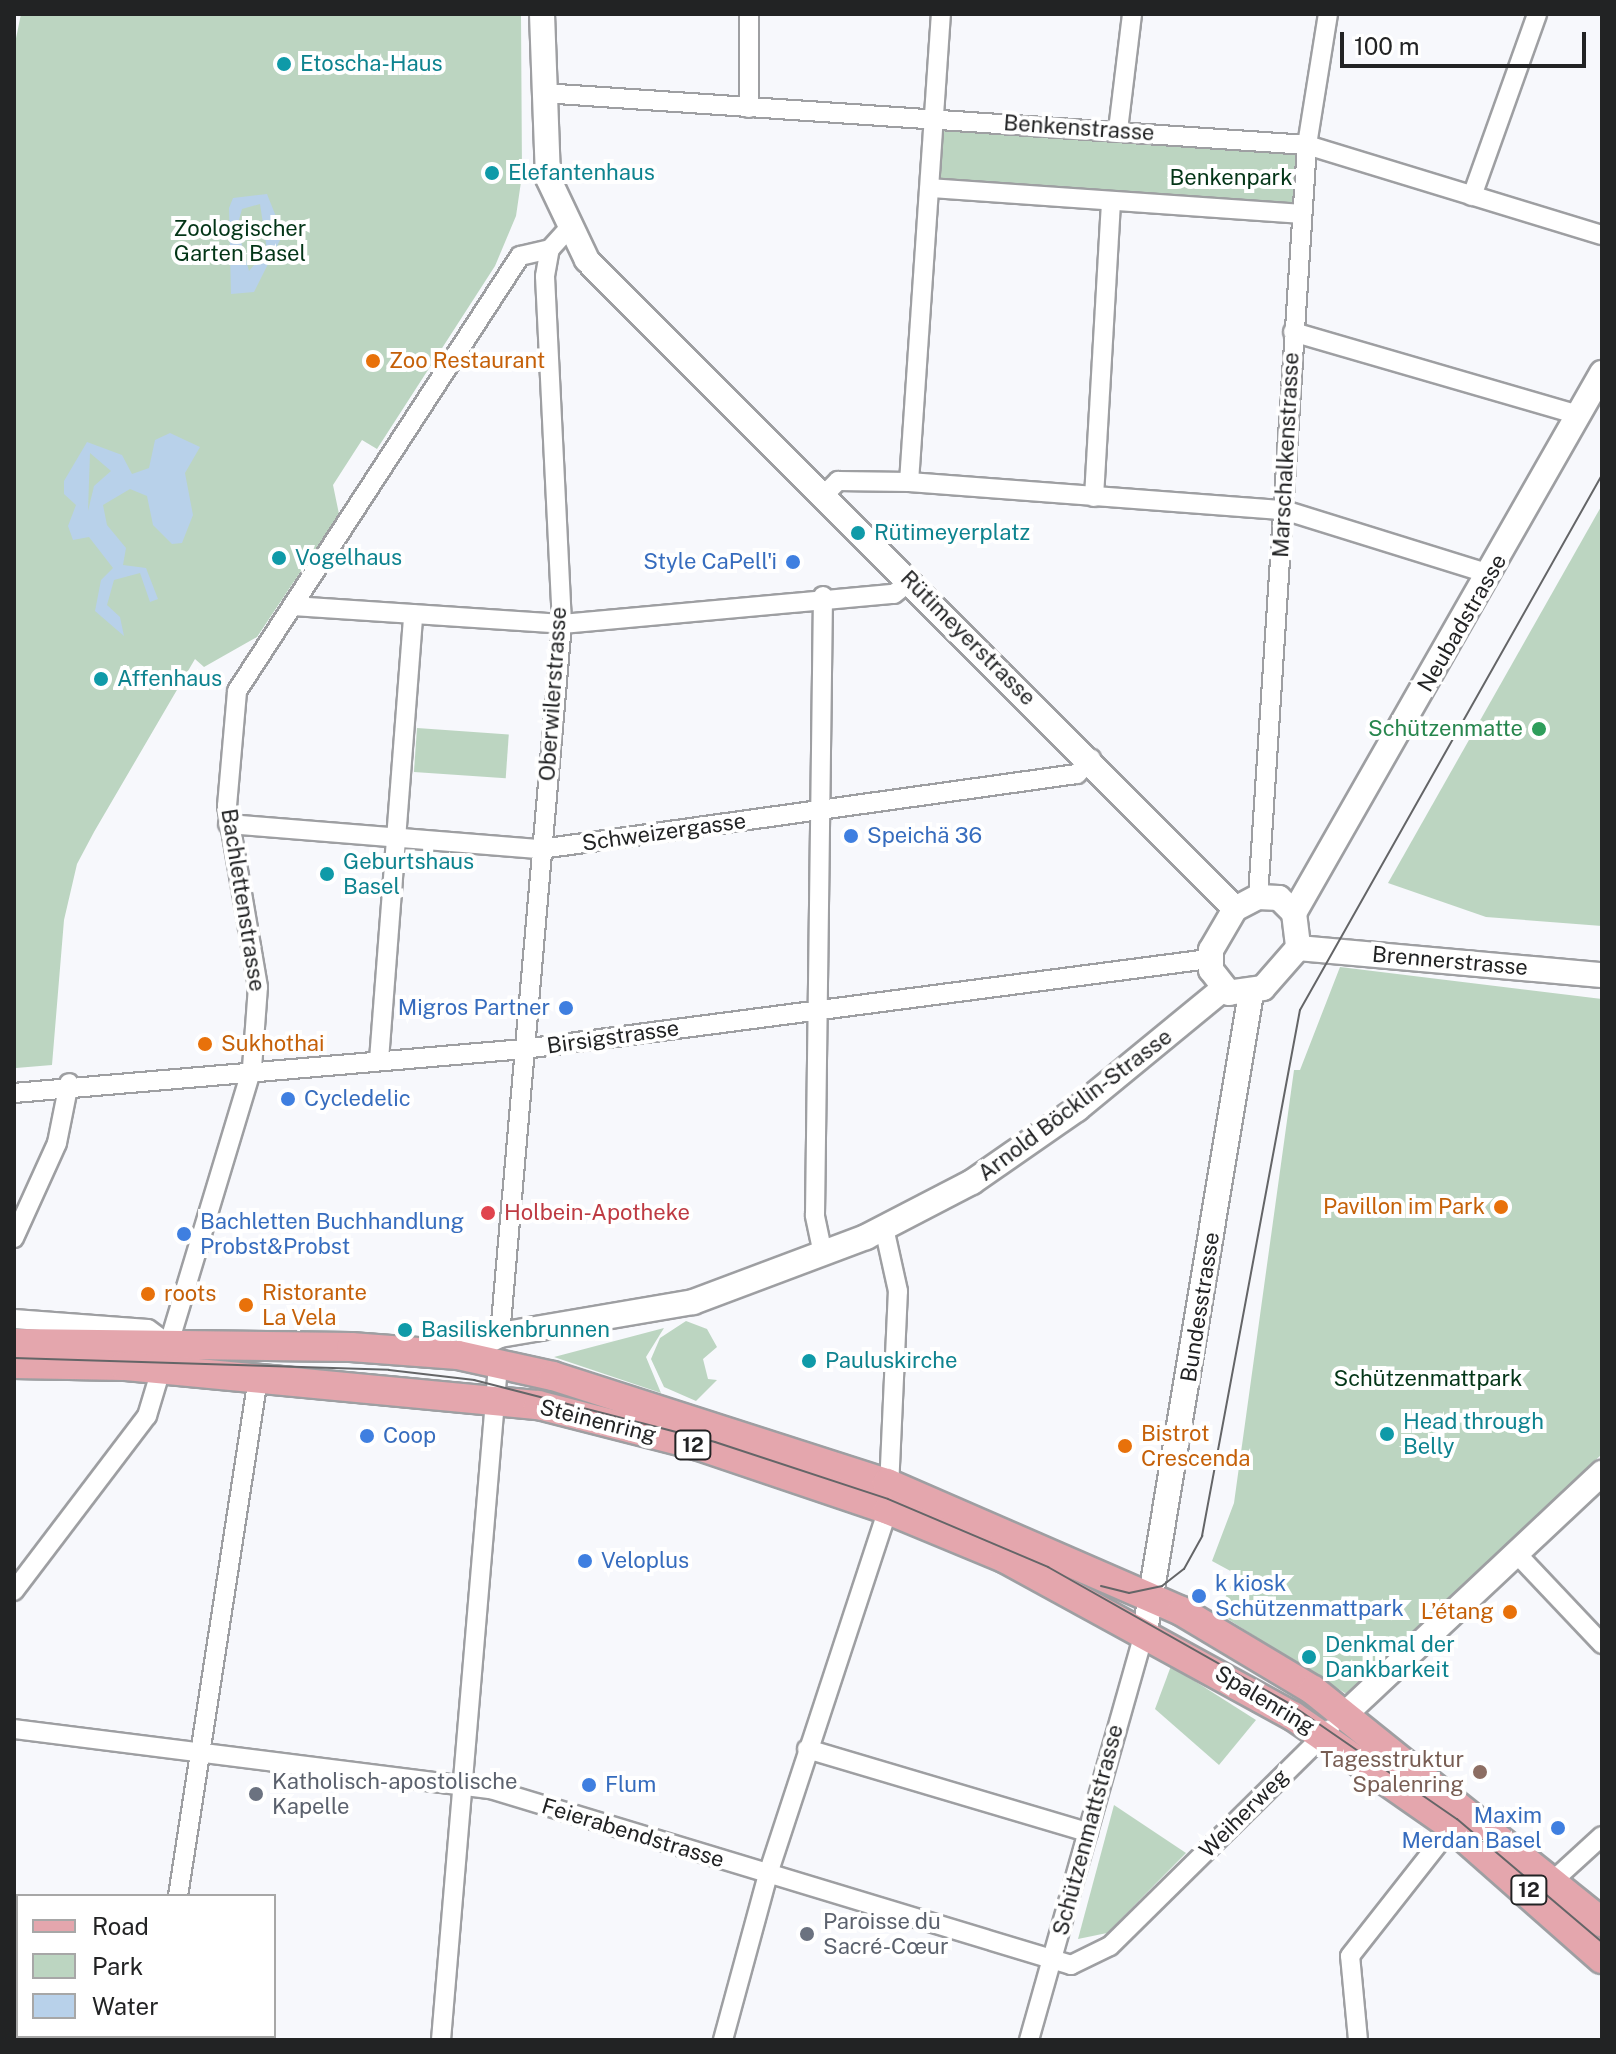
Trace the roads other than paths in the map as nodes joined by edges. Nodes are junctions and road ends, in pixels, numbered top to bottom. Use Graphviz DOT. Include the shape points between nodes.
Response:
graph roads {
  1 [pos="542,14"];
  2 [pos="749,14"];
  3 [pos="941,14"];
  4 [pos="1132,14"];
  5 [pos="1328,14"];
  6 [pos="1537,14"];
  7 [pos="543,93"];
  8 [pos="749,108"];
  9 [pos="933,120"];
  10 [pos="1118,130"];
  11 [pos="1307,145"];
  12 [pos="930,188"];
  13 [pos="1472,196"];
  14 [pos="1111,202"];
  15 [pos="1301,214"];
  16 [pos="567,230"];
  17 [pos="1602,235"];
  18 [pos="550,249"];
  19 [pos="1293,332"];
  20 [pos="1602,373"];
  21 [pos="1578,415"];
  22 [pos="909,482"];
  23 [pos="824,495"];
  24 [pos="1094,497"];
  25 [pos="1284,510"];
  26 [pos="1490,574"];
  27 [pos="910,581"];
  28 [pos="823,596"];
  29 [pos="293,606"];
  30 [pos="413,614"];
  31 [pos="562,624"];
  32 [pos="1091,759"];
  33 [pos="820,809"];
  34 [pos="228,824"];
  35 [pos="395,837"];
  36 [pos="541,849"];
  37 [pos="1258,897"];
  38 [pos="1235,909"];
  39 [pos="1294,913"];
  40 [pos="1298,948"];
  41 [pos="1209,959"];
  42 [pos="1602,975"];
  43 [pos="1222,990"];
  44 [pos="1251,993"];
  45 [pos="817,1007"];
  46 [pos="524,1049"];
  47 [pos="379,1060"];
  48 [pos="252,1068"];
  49 [pos="69,1083"];
  50 [pos="14,1093"];
  51 [pos="884,1228"];
  52 [pos="14,1238"];
  53 [pos="823,1254"];
  54 [pos="14,1319"];
  55 [pos="557,1331"];
  56 [pos="500,1335"];
  57 [pos="14,1343"];
  58 [pos="458,1355"];
  59 [pos="163,1357"];
  60 [pos="14,1364"];
  61 [pos="498,1365"];
  62 [pos="258,1378"];
  63 [pos="494,1399"];
  64 [pos="1602,1473"];
  65 [pos="887,1496"];
  66 [pos="1517,1554"];
  67 [pos="14,1591"];
  68 [pos="1148,1617"];
  69 [pos="1602,1644"];
  70 [pos="1333,1726"];
  71 [pos="14,1729"];
  72 [pos="807,1749"];
  73 [pos="201,1753"];
  74 [pos="463,1785"];
  75 [pos="1459,1818"];
  76 [pos="1088,1832"];
  77 [pos="1602,1836"];
  78 [pos="768,1874"];
  79 [pos="1545,1888"];
  80 [pos="178,1894"];
  81 [pos="1602,1922"];
  82 [pos="1052,1959"];
  83 [pos="1602,1959"];
  84 [pos="441,2040"];
  85 [pos="723,2040"];
  86 [pos="1029,2040"];
  87 [pos="1358,2040"];
  1 -- 7 [label="street"];
  2 -- 8 [label="street"];
  3 -- 9 [label="street"];
  4 -- 10 [label="street"];
  5 -- 11 [label="street, Marschalkenstrasse"];
  6 -- 13 [label="street"];
  7 -- 8 [label="street, Benkenstrasse"];
  7 -- 16 [label="street" via="548,178"];
  8 -- 9 [label="street, Benkenstrasse"];
  9 -- 10 [label="street, Benkenstrasse"];
  9 -- 12 [label="street"];
  10 -- 11 [label="street, Benkenstrasse"];
  11 -- 13 [label="street, Benkenstrasse"];
  11 -- 15 [label="street, Marschalkenstrasse"];
  12 -- 14 [label="street"];
  12 -- 22 [label="street"];
  13 -- 17 [label="street, Benkenstrasse"];
  14 -- 15 [label="street"];
  14 -- 24 [label="street"];
  15 -- 19 [label="street, Marschalkenstrasse"];
  16 -- 18 [label="street"];
  16 -- 23 [label="street, Rütimeyerstrasse" via="587,260"];
  18 -- 29 [label="street, Bachlettenstrasse" via="520,256"];
  18 -- 31 [label="street, Oberwilerstrasse" via="545,276"];
  19 -- 21 [label="street"];
  19 -- 25 [label="street, Marschalkenstrasse"];
  20 -- 21 [label="street, Neubadstrasse"];
  21 -- 26 [label="street, Neubadstrasse"];
  22 -- 23 [label="street" via="838,481"];
  22 -- 24 [label="street"];
  23 -- 27 [label="street, Rütimeyerstrasse"];
  24 -- 25 [label="street"];
  25 -- 26 [label="street"];
  25 -- 37 [label="street, Marschalkenstrasse"];
  26 -- 39 [label="street, Neubadstrasse"];
  27 -- 28 [label="street" via="894,594"];
  27 -- 32 [label="street, Rütimeyerstrasse"];
  28 -- 31 [label="street"];
  28 -- 33 [label="street"];
  29 -- 30 [label="street"];
  29 -- 34 [label="street, Bachlettenstrasse" via="237,691"];
  30 -- 31 [label="street"];
  30 -- 35 [label="street"];
  31 -- 36 [label="street, Oberwilerstrasse"];
  32 -- 33 [label="street, Schweizergasse" via="1077,774"];
  32 -- 38 [label="street, Rütimeyerstrasse"];
  33 -- 36 [label="street, Schweizergasse"];
  33 -- 45 [label="street"];
  34 -- 35 [label="street, Schweizergasse"];
  34 -- 48 [label="street, Bachlettenstrasse" via="258,987"];
  35 -- 36 [label="street, Schweizergasse"];
  35 -- 47 [label="street"];
  36 -- 46 [label="street, Oberwilerstrasse"];
  37 -- 38 [label="street"];
  37 -- 39 [label="street" via="1279,898"];
  38 -- 41 [label="street"];
  39 -- 40 [label="street"];
  40 -- 42 [label="street, Brennerstrasse"];
  40 -- 44 [label="street" via="1273,980"];
  41 -- 43 [label="street"];
  41 -- 45 [label="street, Birsigstrasse"];
  43 -- 44 [label="street"];
  43 -- 51 [label="street, Arnold Böcklin-Strasse" via="1077,1109 972,1182"];
  44 -- 68 [label="street, Bundesstrasse"];
  45 -- 46 [label="street, Birsigstrasse"];
  45 -- 53 [label="street" via="815,1215"];
  46 -- 47 [label="street, Birsigstrasse"];
  46 -- 56 [label="street, Oberwilerstrasse"];
  47 -- 48 [label="street, Birsigstrasse"];
  48 -- 49 [label="street, Birsigstrasse"];
  48 -- 59 [label="street, Bachlettenstrasse"];
  49 -- 50 [label="street, Birsigstrasse"];
  49 -- 52 [label="street" via="57,1143"];
  51 -- 53 [label="street, Arnold Böcklin-Strasse"];
  51 -- 65 [label="street" via="898,1291"];
  53 -- 55 [label="street, Arnold Böcklin-Strasse" via="693,1302"];
  54 -- 59 [label="street" via="148,1329"];
  55 -- 56 [label="street, Arnold Böcklin-Strasse"];
  55 -- 61 [label="street, Arnold Böcklin-Strasse"];
  56 -- 58 [label="street, Arnold Böcklin-Strasse"];
  57 -- 59 [label="main road, 12"];
  58 -- 59 [label="main road, Steinenring / 12"];
  58 -- 61 [label="main road, Steinenring / 12"];
  59 -- 60 [label="main road, 12"];
  59 -- 62 [label="main road, Steinenring / 12"];
  59 -- 67 [label="street, Bachlettenstrasse" via="133,1439"];
  61 -- 63 [label="street"];
  61 -- 65 [label="main road, Steinenring / 12" via="553,1376"];
  62 -- 63 [label="main road, Steinenring / 12"];
  62 -- 73 [label="street"];
  63 -- 65 [label="main road, Steinenring / 12"];
  63 -- 74 [label="street"];
  64 -- 66 [label="street, Weiherweg"];
  65 -- 68 [label="main road, Steinenring / 12"];
  65 -- 72 [label="street"];
  66 -- 69 [label="street"];
  66 -- 70 [label="street, Weiherweg"];
  68 -- 70 [label="main road, Spalenring / 12" via="1313,1690"];
  68 -- 76 [label="street, Schützenmattstrasse"];
  70 -- 75 [label="main road, Spalenring / 12"];
  70 -- 82 [label="street, Weiherweg" via="1097,1958 1071,1965"];
  71 -- 73 [label="street, Feierabendstrasse"];
  72 -- 76 [label="street"];
  72 -- 78 [label="street"];
  73 -- 74 [label="street, Feierabendstrasse"];
  73 -- 80 [label="street"];
  74 -- 78 [label="street, Feierabendstrasse"];
  74 -- 84 [label="street"];
  75 -- 79 [label="main road, Spalenring / 12"];
  75 -- 87 [label="street" via="1350,1956"];
  76 -- 82 [label="street, Schützenmattstrasse"];
  77 -- 79 [label="street"];
  78 -- 82 [label="street, Feierabendstrasse"];
  78 -- 85 [label="street"];
  79 -- 81 [label="main road, Spalenring / 12"];
  79 -- 83 [label="main road, Spalenring / 12"];
  82 -- 86 [label="street, Schützenmattstrasse"];
}
